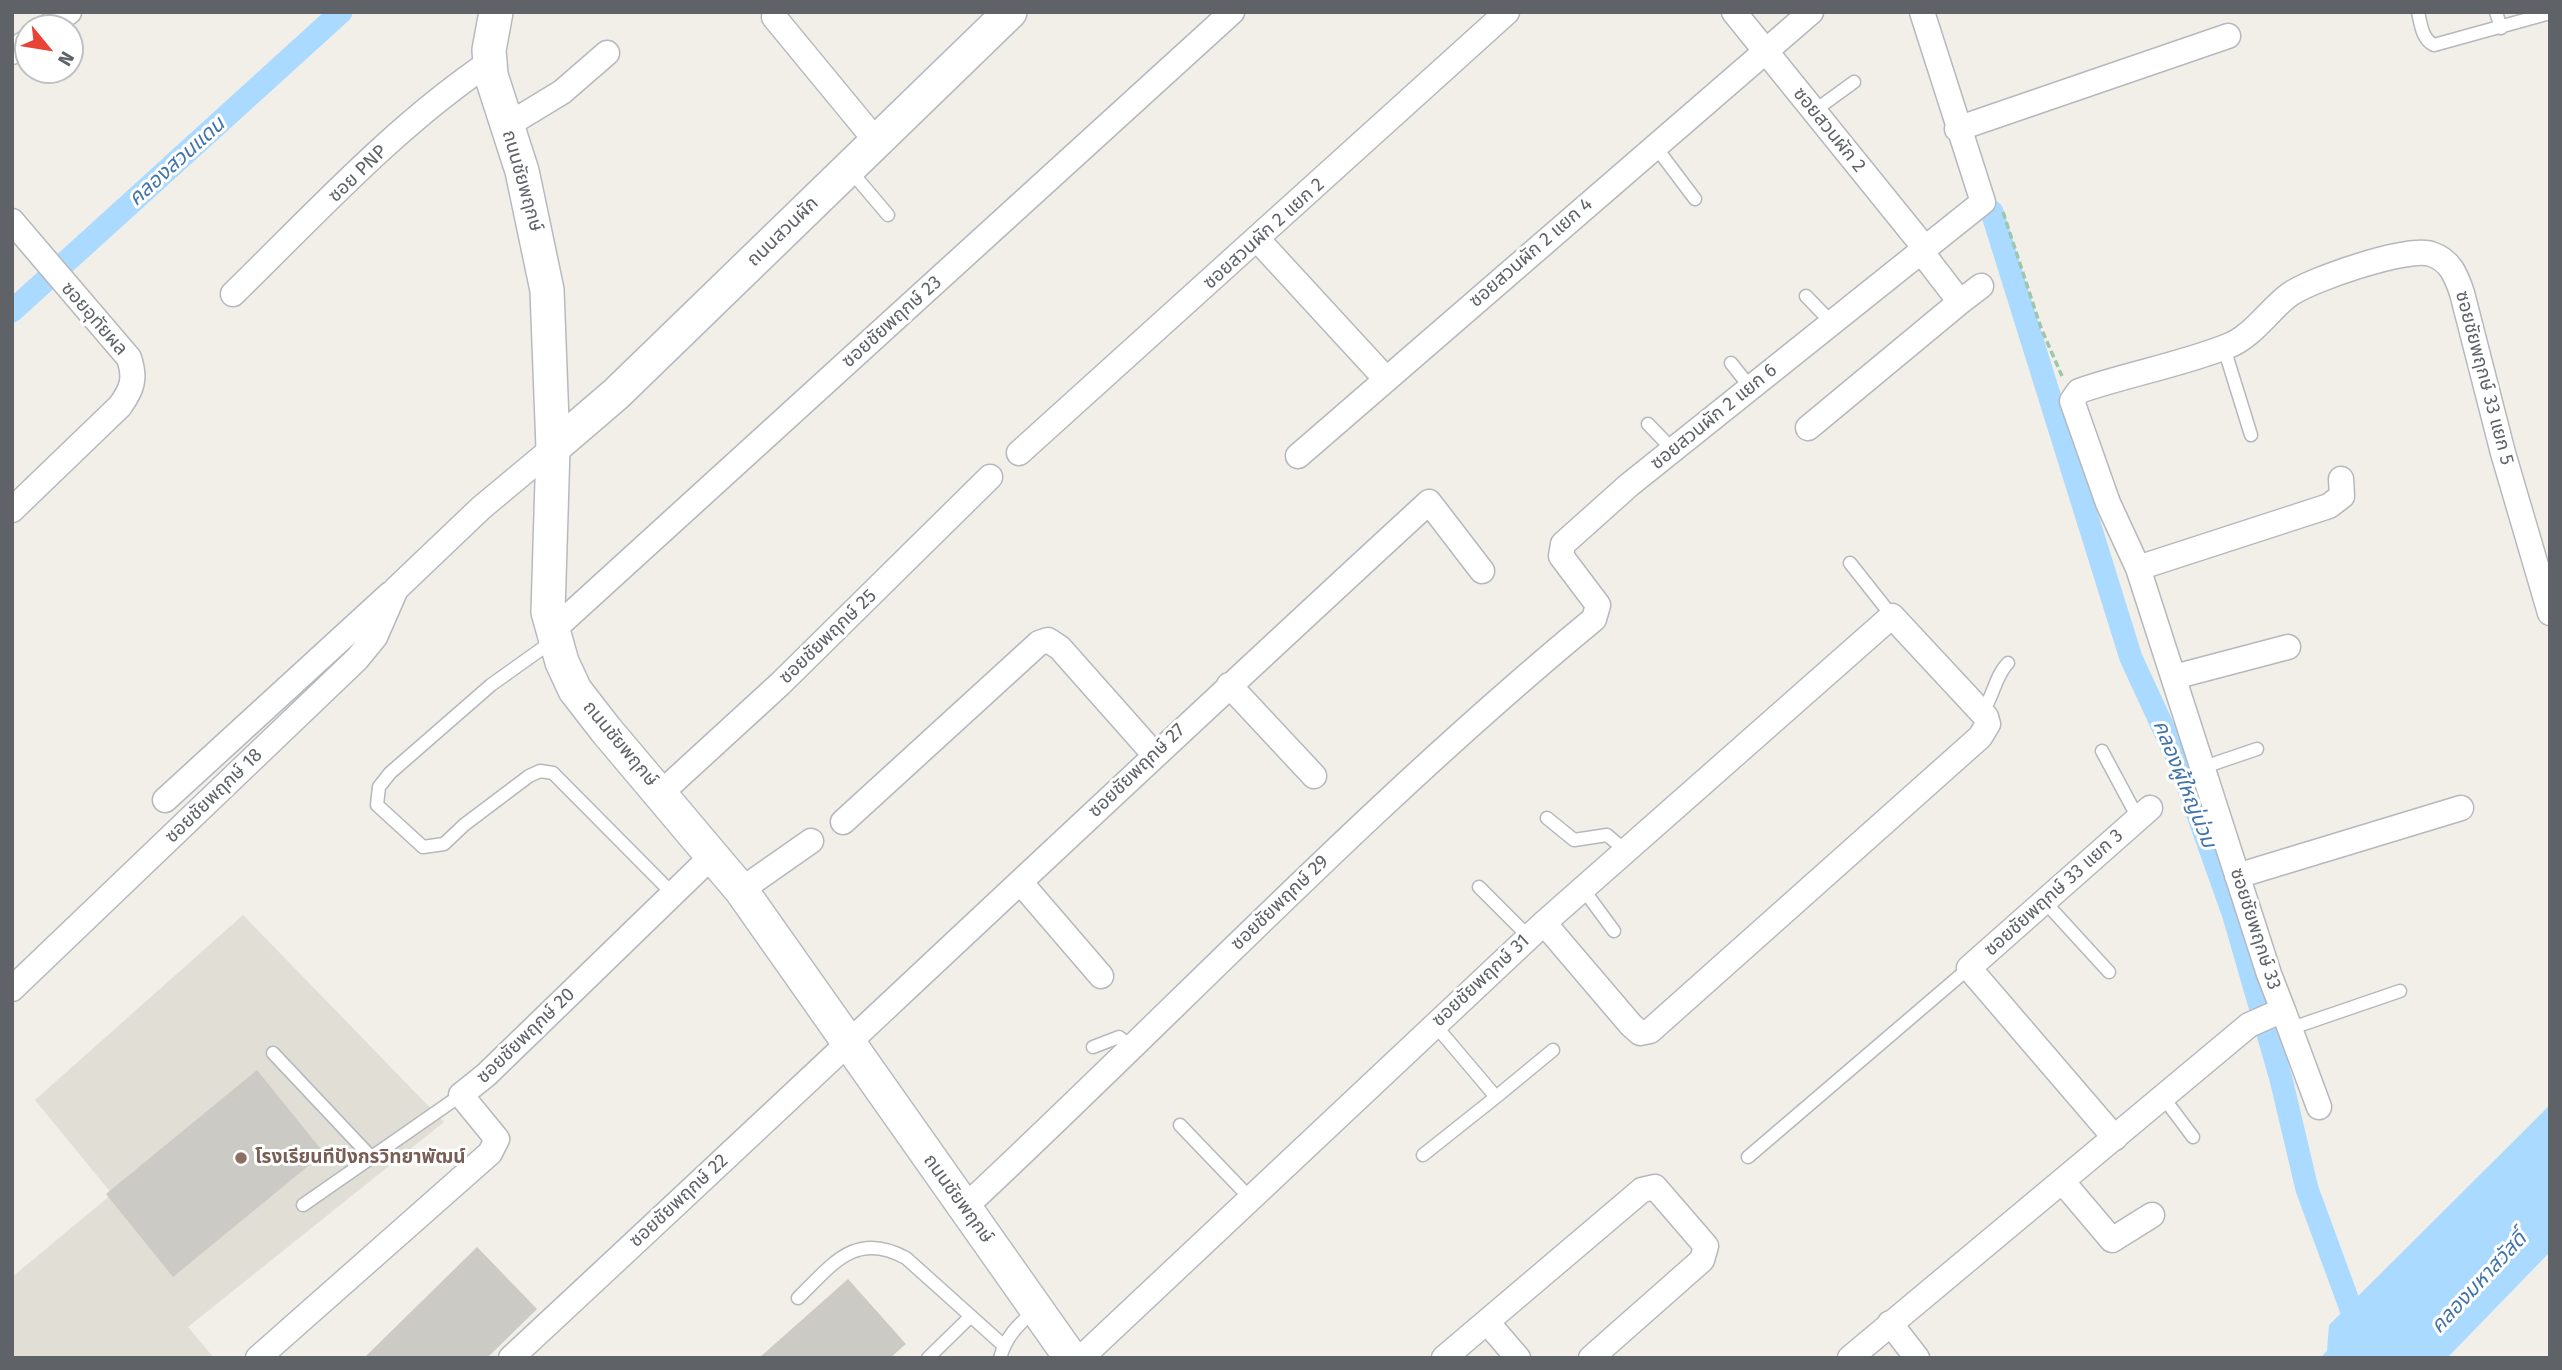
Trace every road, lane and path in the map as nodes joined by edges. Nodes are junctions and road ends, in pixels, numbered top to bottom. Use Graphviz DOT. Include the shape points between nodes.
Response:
graph roads {
  1 [pos="1010,12"];
  2 [pos="1232,12"];
  3 [pos="1507,12"];
  4 [pos="1734,12"];
  5 [pos="1811,12"];
  6 [pos="1922,12"];
  7 [pos="2418,12"];
  8 [pos="2496,12"];
  9 [pos="2550,13"];
  10 [pos="499,16"];
  11 [pos="774,17"];
  12 [pos="2501,28"];
  13 [pos="2228,36"];
  14 [pos="1766,51"];
  15 [pos="607,53"];
  16 [pos="490,62"];
  17 [pos="1854,82"];
  18 [pos="1814,111"];
  19 [pos="506,126"];
  20 [pos="1957,129"];
  21 [pos="877,142"];
  22 [pos="1656,146"];
  23 [pos="849,168"];
  24 [pos="1979,190"];
  25 [pos="1695,199"];
  26 [pos="888,215"];
  27 [pos="12,220"];
  28 [pos="1258,240"];
  29 [pos="1922,249"];
  30 [pos="1981,286"];
  31 [pos="233,294"];
  32 [pos="1806,296"];
  33 [pos="1959,302"];
  34 [pos="1832,322"];
  35 [pos="2224,348"];
  36 [pos="1731,363"];
  37 [pos="1385,378"];
  38 [pos="1751,387"];
  39 [pos="2072,401"];
  40 [pos="1648,425"];
  41 [pos="1808,428"];
  42 [pos="2252,435"];
  43 [pos="554,448"];
  44 [pos="1673,450"];
  45 [pos="1019,453"];
  46 [pos="1298,456"];
  47 [pos="990,477"];
  48 [pos="2341,479"];
  49 [pos="12,510"];
  50 [pos="1850,563"];
  51 [pos="2138,568"];
  52 [pos="1482,570"];
  53 [pos="396,589"];
  54 [pos="1598,605"];
  55 [pos="2550,613"];
  56 [pos="1892,616"];
  57 [pos="553,636"];
  58 [pos="2288,647"];
  59 [pos="2008,663"];
  60 [pos="2174,677"];
  61 [pos="1230,685"];
  62 [pos="1983,711"];
  63 [pos="2257,749"];
  64 [pos="2102,751"];
  65 [pos="1154,754"];
  66 [pos="2204,766"];
  67 [pos="1314,776"];
  68 [pos="661,793"];
  69 [pos="165,800"];
  70 [pos="2460,808"];
  71 [pos="2144,813"];
  72 [pos="1546,817"];
  73 [pos="844,822"];
  74 [pos="811,841"];
  75 [pos="1626,851"];
  76 [pos="712,856"];
  77 [pos="2237,876"];
  78 [pos="1021,883"];
  79 [pos="1479,887"];
  80 [pos="1583,889"];
  81 [pos="741,890"];
  82 [pos="673,894"];
  83 [pos="2045,901"];
  84 [pos="1536,930"];
  85 [pos="1614,931"];
  86 [pos="1969,968"];
  87 [pos="2109,972"];
  88 [pos="1101,976"];
  89 [pos="12,989"];
  90 [pos="2400,991"];
  91 [pos="2279,1017"];
  92 [pos="1435,1025"];
  93 [pos="847,1044"];
  94 [pos="1093,1047"];
  95 [pos="1134,1048"];
  96 [pos="1553,1050"];
  97 [pos="273,1053"];
  98 [pos="461,1095"];
  99 [pos="1496,1097"];
  100 [pos="2163,1097"];
  101 [pos="2319,1107"];
  102 [pos="1180,1125"];
  103 [pos="2193,1137"];
  104 [pos="2115,1138"];
  105 [pos="1423,1155"];
  106 [pos="370,1157"];
  107 [pos="1748,1157"];
  108 [pos="2063,1181"];
  109 [pos="1249,1197"];
  110 [pos="303,1205"];
  111 [pos="964,1208"];
  112 [pos="2152,1214"];
  113 [pos="798,1298"];
  114 [pos="1037,1309"];
  115 [pos="971,1316"];
  116 [pos="1487,1321"];
  117 [pos="1890,1323"];
  118 [pos="1002,1351"];
  119 [pos="258,1358"];
  120 [pos="511,1358"];
  121 [pos="928,1358"];
  122 [pos="1070,1358"];
  123 [pos="1081,1358"];
  124 [pos="1444,1358"];
  125 [pos="1518,1358"];
  126 [pos="1591,1358"];
  127 [pos="1850,1358"];
  128 [pos="1917,1358"];
  1 -- 21 [label="street, ถนนสวนผัก"];
  2 -- 57 [label="street, ซอยชัยพฤกษ์ 23"];
  3 -- 28 [label="street, ซอยสวนผัก 2 แยก 2"];
  4 -- 14 [label="street, ซอยสวนผัก 2"];
  5 -- 14 [label="street, ซอยสวนผัก 2 แยก 4"];
  6 -- 20 [label="street"];
  7 -- 12 [label="lane" via="2422,31 2434,45"];
  8 -- 12 [label="lane"];
  9 -- 12 [label="lane"];
  10 -- 16 [label="street, ถนนชัยพฤกษ์"];
  11 -- 21 [label="street"];
  13 -- 20 [label="street"];
  14 -- 18 [label="street, ซอยสวนผัก 2"];
  14 -- 22 [label="street, ซอยสวนผัก 2 แยก 4"];
  15 -- 19 [label="street" via="562,92"];
  16 -- 19 [label="street, ถนนชัยพฤกษ์"];
  16 -- 31 [label="street, ซอย PNP" via="456,85 386,147"];
  17 -- 18 [label="lane"];
  18 -- 29 [label="street, ซอยสวนผัก 2"];
  19 -- 43 [label="street, ถนนชัยพฤกษ์" via="534,223 547,290"];
  20 -- 24 [label="street"];
  21 -- 23 [label="street, ถนนสวนผัก"];
  22 -- 25 [label="lane"];
  22 -- 37 [label="street, ซอยสวนผัก 2 แยก 4"];
  23 -- 26 [label="lane"];
  23 -- 43 [label="street, ถนนสวนผัก" via="616,394"];
  24 -- 29 [label="street, ซอยสวนผัก 2 แยก 6" via="1983,202"];
  24 -- 39 [label="path" via="2000,203 2041,328"];
  27 -- 49 [label="street, ซอยอุทัยผล" via="129,358 134,373 132,388 120,406"];
  28 -- 37 [label="street"];
  28 -- 45 [label="street, ซอยสวนผัก 2 แยก 2"];
  29 -- 33 [label="street, ซอยสวนผัก 2"];
  29 -- 34 [label="street, ซอยสวนผัก 2 แยก 6"];
  30 -- 33 [label="street"];
  32 -- 34 [label="lane"];
  33 -- 41 [label="street"];
  34 -- 38 [label="street, ซอยสวนผัก 2 แยก 6"];
  35 -- 39 [label="street, ซอยชัยพฤกษ์ 33 แยก 5" via="2080,391"];
  35 -- 42 [label="lane"];
  35 -- 55 [label="street, ซอยชัยพฤกษ์ 33 แยก 5" via="2246,335 2290,294 2312,282 2414,252 2444,260 2455,272 2462,293"];
  36 -- 38 [label="lane"];
  37 -- 46 [label="street, ซอยสวนผัก 2 แยก 4"];
  38 -- 44 [label="street, ซอยสวนผัก 2 แยก 6"];
  39 -- 51 [label="street, ซอยชัยพฤกษ์ 33" via="2108,503"];
  40 -- 44 [label="lane"];
  43 -- 53 [label="street, ซอยชัยพฤกษ์ 18" via="481,508"];
  43 -- 57 [label="street, ถนนชัยพฤกษ์" via="548,612"];
  44 -- 54 [label="street, ซอยสวนผัก 2 แยก 6" via="1561,549 1561,556"];
  47 -- 68 [label="street, ซอยชัยพฤกษ์ 25" via="780,684"];
  48 -- 51 [label="street" via="2342,496 2329,506"];
  50 -- 56 [label="lane"];
  51 -- 60 [label="street, ซอยชัยพฤกษ์ 33"];
  52 -- 61 [label="street, ซอยชัยพฤกษ์ 27" via="1429,502"];
  53 -- 69 [label="street, ซอยชัยพฤกษ์ 18"];
  53 -- 89 [label="street, ซอยชัยพฤกษ์ 18" via="374,637 357,659"];
  54 -- 95 [label="street, ซอยชัยพฤกษ์ 29" via="1594,619 1317,866"];
  56 -- 62 [label="street"];
  56 -- 75 [label="street, ซอยชัยพฤกษ์ 31"];
  57 -- 68 [label="street, ถนนชัยพฤกษ์" via="575,690"];
  57 -- 82 [label="lane" via="390,773 379,787 377,805 423,847 432,848 444,844 529,776 540,771 553,773"];
  58 -- 60 [label="street"];
  59 -- 62 [label="lane"];
  60 -- 66 [label="street, ซอยชัยพฤกษ์ 33"];
  61 -- 65 [label="street, ซอยชัยพฤกษ์ 27"];
  61 -- 67 [label="street"];
  62 -- 84 [label="street" via="1988,724 1980,737 1650,1031 1640,1033"];
  63 -- 66 [label="lane"];
  64 -- 71 [label="lane"];
  65 -- 73 [label="street" via="1048,640 1039,643"];
  65 -- 78 [label="street, ซอยชัยพฤกษ์ 27"];
  66 -- 77 [label="street, ซอยชัยพฤกษ์ 33"];
  68 -- 76 [label="street, ถนนชัยพฤกษ์"];
  70 -- 77 [label="street"];
  71 -- 83 [label="street, ซอยชัยพฤกษ์ 33 แยก 3"];
  72 -- 75 [label="lane" via="1574,840 1607,835"];
  74 -- 81 [label="street"];
  75 -- 80 [label="street, ซอยชัยพฤกษ์ 31"];
  76 -- 81 [label="street, ถนนชัยพฤกษ์"];
  76 -- 82 [label="street, ซอยชัยพฤกษ์ 20"];
  77 -- 91 [label="street, ซอยชัยพฤกษ์ 33"];
  78 -- 88 [label="street"];
  78 -- 93 [label="street, ซอยชัยพฤกษ์ 27"];
  79 -- 84 [label="lane"];
  80 -- 84 [label="street, ซอยชัยพฤกษ์ 31"];
  80 -- 85 [label="lane"];
  81 -- 93 [label="street, ถนนชัยพฤกษ์"];
  82 -- 98 [label="street, ซอยชัยพฤกษ์ 20"];
  83 -- 86 [label="street, ซอยชัยพฤกษ์ 33 แยก 3"];
  83 -- 87 [label="lane"];
  84 -- 92 [label="street, ซอยชัยพฤกษ์ 31"];
  86 -- 104 [label="street, ซอยชัยพฤกษ์ 33 แยก 3"];
  86 -- 107 [label="lane"];
  90 -- 91 [label="lane"];
  91 -- 100 [label="street, ซอยชัยพฤกษ์ 33"];
  91 -- 101 [label="street"];
  92 -- 99 [label="lane"];
  92 -- 109 [label="street, ซอยชัยพฤกษ์ 31"];
  93 -- 111 [label="street, ถนนชัยพฤกษ์"];
  93 -- 120 [label="street, ซอยชัยพฤกษ์ 22"];
  94 -- 95 [label="lane" via="1119,1037"];
  95 -- 111 [label="street, ซอยชัยพฤกษ์ 29"];
  96 -- 99 [label="lane"];
  97 -- 106 [label="lane"];
  98 -- 106 [label="lane"];
  98 -- 119 [label="street, ซอยชัยพฤกษ์ 20" via="496,1139 490,1153"];
  99 -- 105 [label="lane"];
  100 -- 103 [label="lane"];
  100 -- 104 [label="street, ซอยชัยพฤกษ์ 33"];
  102 -- 109 [label="lane"];
  104 -- 108 [label="street, ซอยชัยพฤกษ์ 33"];
  106 -- 110 [label="lane"];
  108 -- 112 [label="street" via="2112,1240"];
  108 -- 117 [label="street, ซอยชัยพฤกษ์ 33"];
  109 -- 123 [label="street, ซอยชัยพฤกษ์ 31"];
  111 -- 114 [label="street, ถนนชัยพฤกษ์"];
  113 -- 115 [label="lane" via="838,1259 865,1247 894,1251 906,1258"];
  114 -- 118 [label="lane" via="1013,1330"];
  114 -- 122 [label="street, ถนนชัยพฤกษ์"];
  115 -- 118 [label="lane"];
  115 -- 121 [label="lane"];
  116 -- 124 [label="street"];
  116 -- 125 [label="street"];
  116 -- 126 [label="street" via="1642,1190 1656,1187 1706,1246 1706,1253"];
  117 -- 127 [label="street, ซอยชัยพฤกษ์ 33"];
  117 -- 128 [label="street"];
}
